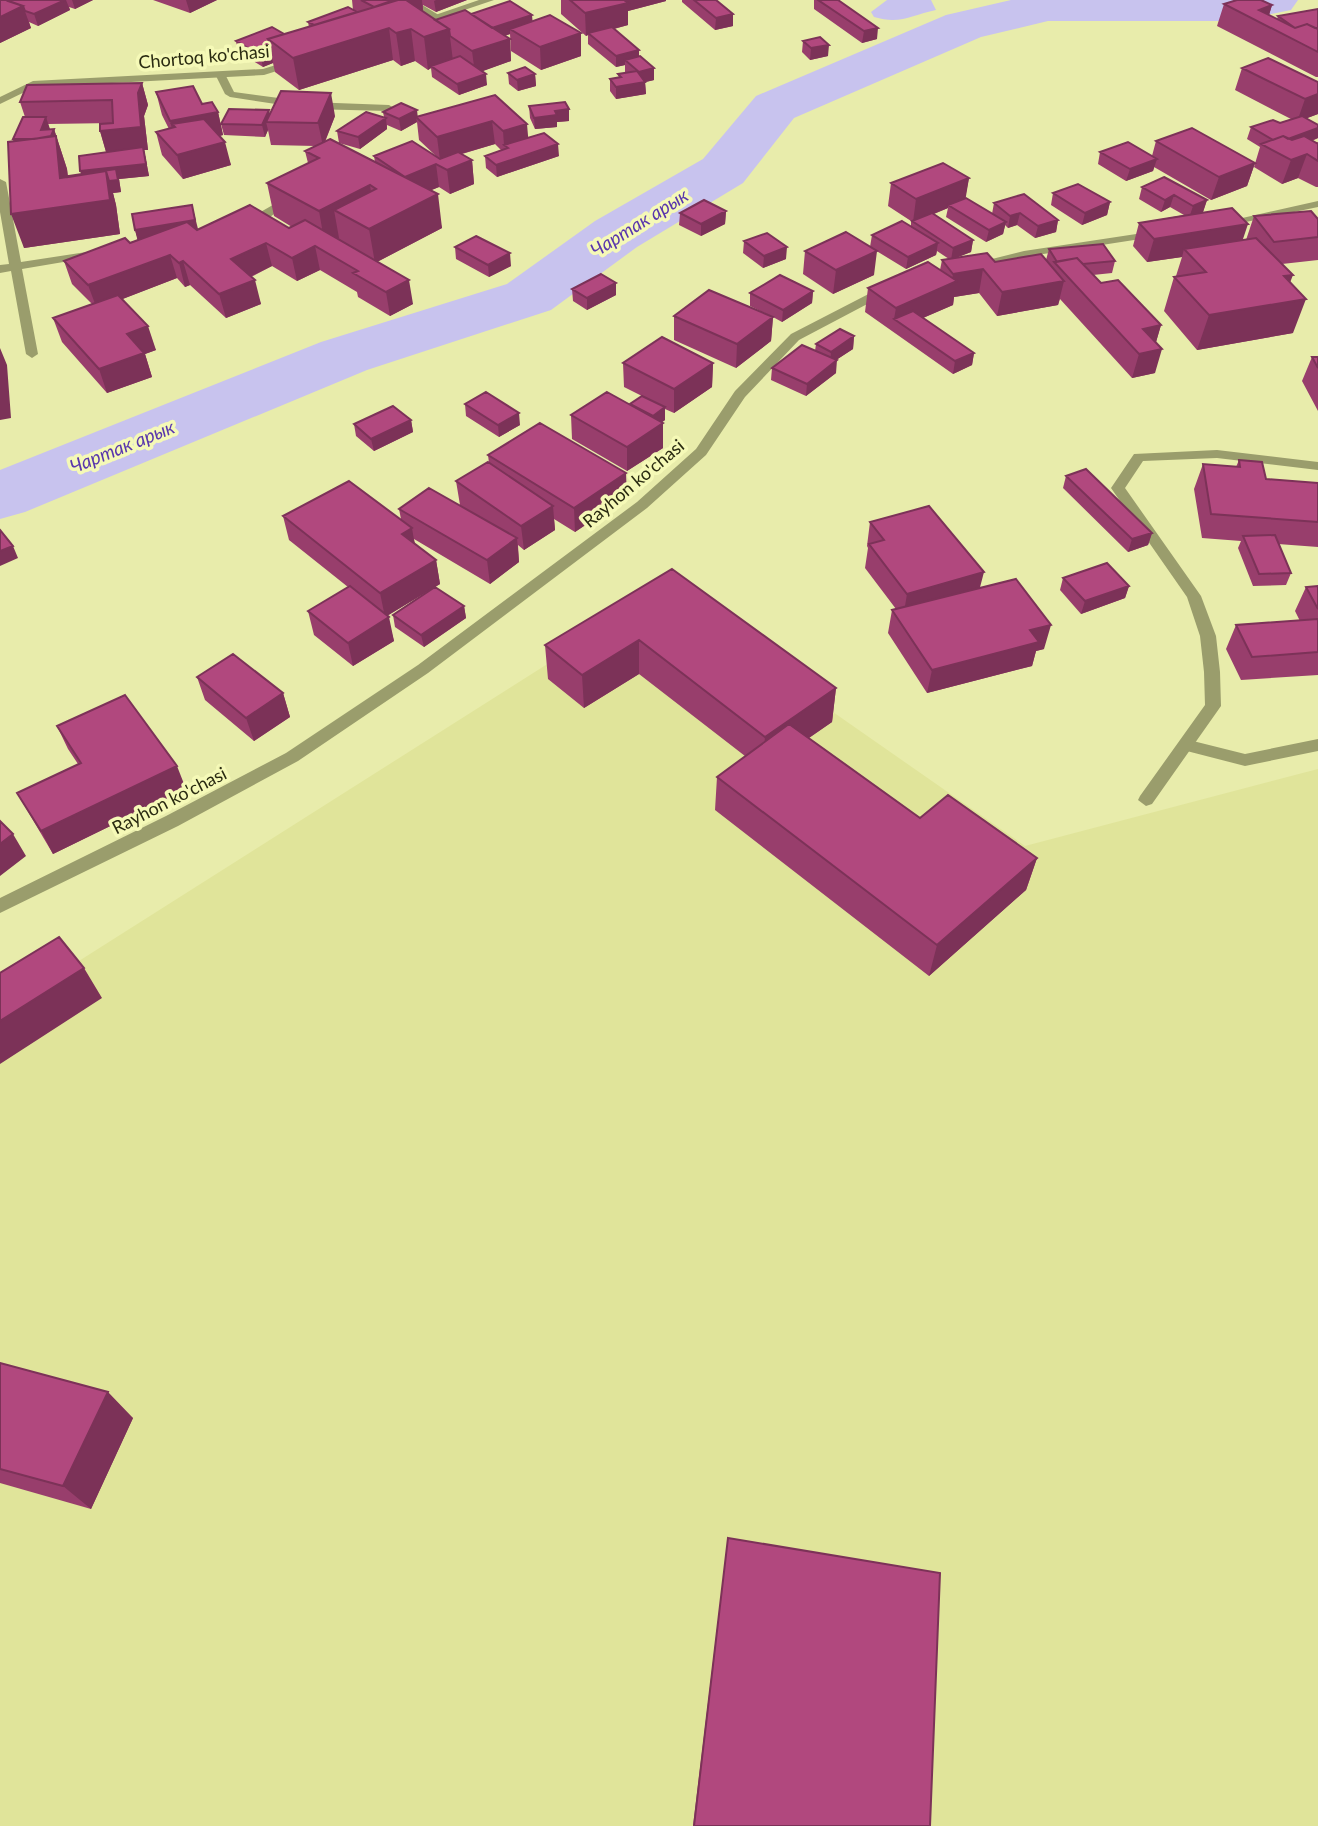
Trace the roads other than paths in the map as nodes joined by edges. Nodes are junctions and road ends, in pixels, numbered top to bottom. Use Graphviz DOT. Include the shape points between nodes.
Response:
graph roads {
  1 [pos="407,0"];
  2 [pos="488,0"];
  3 [pos="437,17"];
  4 [pos="397,29"];
  5 [pos="304,59"];
  6 [pos="220,74"];
  7 [pos="0,101"];
  8 [pos="389,108"];
  9 [pos="0,182"];
  10 [pos="304,187"];
  11 [pos="1318,204"];
  12 [pos="1204,226"];
  13 [pos="229,230"];
  14 [pos="1176,231"];
  15 [pos="111,252"];
  16 [pos="16,267"];
  17 [pos="0,269"];
  18 [pos="949,271"];
  19 [pos="899,282"];
  20 [pos="32,354"];
  21 [pos="1318,466"];
  22 [pos="1185,745"];
  23 [pos="1318,745"];
  24 [pos="1146,800"];
  25 [pos="0,905"];
  1 -- 3 [label="street"];
  2 -- 3 [label="street"];
  3 -- 4 [label="street"];
  5 -- 6 [label="street, Chortoq ko'chasi" via="264,72"];
  6 -- 7 [label="street, Chortoq ko'chasi" via="33,84"];
  6 -- 8 [label="street" via="230,94 292,105"];
  9 -- 16 [label="street"];
  10 -- 13 [label="street" via="260,219"];
  11 -- 12 [label="street"];
  14 -- 18 [label="street" via="1024,254"];
  15 -- 16 [label="street"];
  16 -- 17 [label="street"];
  16 -- 20 [label="street"];
  19 -- 25 [label="street, Rayhon ko'chasi" via="795,337 740,394 701,452 642,505 412,676 292,757"];
  21 -- 22 [label="street" via="1217,454 1139,457 1118,488 1194,596 1208,636 1213,706"];
  22 -- 23 [label="street" via="1245,760"];
  22 -- 24 [label="street"];
}
